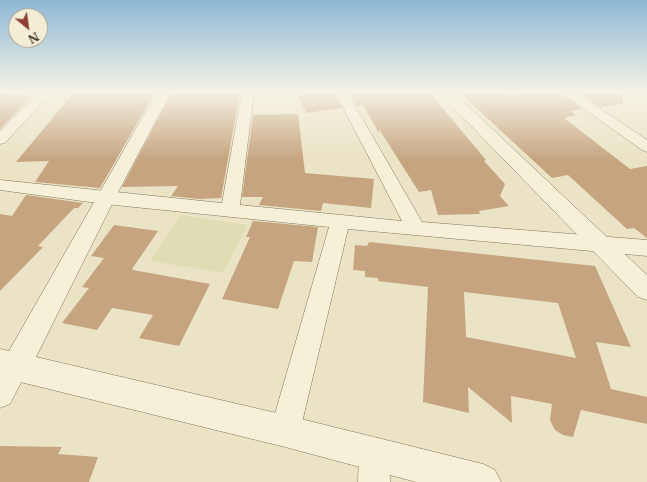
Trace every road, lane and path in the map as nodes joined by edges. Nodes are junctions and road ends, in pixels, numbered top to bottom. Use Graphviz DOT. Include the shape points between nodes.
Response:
graph roads {
  1 [pos="24,114"];
  2 [pos="151,114"];
  3 [pos="245,114"];
  4 [pos="354,114"];
  5 [pos="468,114"];
  6 [pos="599,114"];
  7 [pos="0,140"];
  8 [pos="647,147"];
  9 [pos="0,185"];
  10 [pos="104,198"];
  11 [pos="230,211"];
  12 [pos="340,223"];
  13 [pos="416,229"];
  14 [pos="600,243"];
  15 [pos="647,248"];
  16 [pos="647,290"];
  17 [pos="8,365"];
  18 [pos="0,394"];
  19 [pos="285,431"];
  20 [pos="374,468"];
  21 [pos="483,482"];
  1 -- 7 [label="street"];
  2 -- 10 [label="street"];
  3 -- 11 [label="street"];
  4 -- 13 [label="street"];
  5 -- 14 [label="street"];
  6 -- 8 [label="street"];
  9 -- 10 [label="street"];
  10 -- 11 [label="street"];
  10 -- 17 [label="street"];
  11 -- 12 [label="street"];
  12 -- 13 [label="street"];
  12 -- 19 [label="street"];
  13 -- 14 [label="street"];
  14 -- 15 [label="street"];
  14 -- 16 [label="street"];
  17 -- 18 [label="street"];
  17 -- 19 [label="street"];
  19 -- 20 [label="street"];
  20 -- 21 [label="street"];
}
